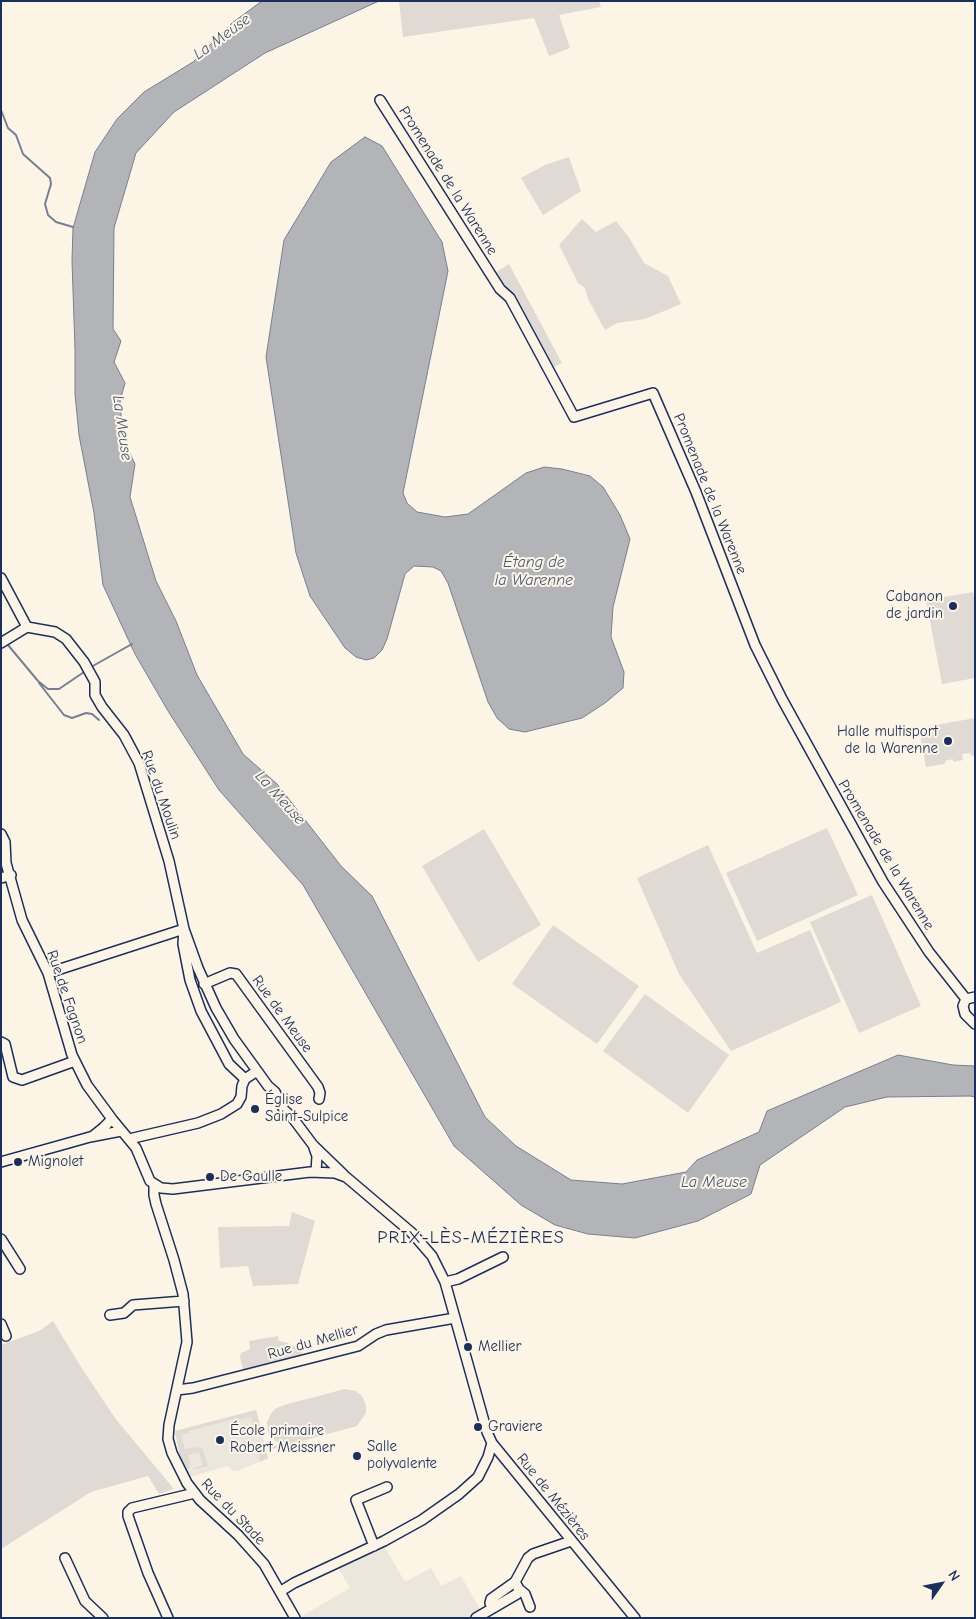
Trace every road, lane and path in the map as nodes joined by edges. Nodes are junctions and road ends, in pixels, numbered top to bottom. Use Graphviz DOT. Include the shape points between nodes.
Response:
graph roads {
  1 [pos="380,100"];
  2 [pos="1,578"];
  3 [pos="27,627"];
  4 [pos="1,643"];
  5 [pos="1,834"];
  6 [pos="11,875"];
  7 [pos="1,878"];
  8 [pos="184,929"];
  9 [pos="48,973"];
  10 [pos="204,984"];
  11 [pos="970,998"];
  12 [pos="975,1024"];
  13 [pos="1,1042"];
  14 [pos="75,1061"];
  15 [pos="257,1071"];
  16 [pos="245,1079"];
  17 [pos="319,1099"];
  18 [pos="112,1119"];
  19 [pos="121,1131"];
  20 [pos="90,1137"];
  21 [pos="128,1139"];
  22 [pos="313,1145"];
  23 [pos="323,1155"];
  24 [pos="1,1162"];
  25 [pos="322,1172"];
  26 [pos="346,1177"];
  27 [pos="154,1185"];
  28 [pos="1,1239"];
  29 [pos="503,1257"];
  30 [pos="20,1269"];
  31 [pos="445,1282"];
  32 [pos="184,1301"];
  33 [pos="110,1315"];
  34 [pos="455,1318"];
  35 [pos="1,1324"];
  36 [pos="6,1336"];
  37 [pos="177,1390"];
  38 [pos="492,1444"];
  39 [pos="387,1487"];
  40 [pos="194,1492"];
  41 [pos="571,1541"];
  42 [pos="374,1546"];
  43 [pos="65,1558"];
  44 [pos="517,1586"];
  45 [pos="281,1591"];
  46 [pos="530,1607"];
  47 [pos="167,1617"];
  48 [pos="103,1618"];
  49 [pos="295,1618"];
  50 [pos="476,1618"];
  51 [pos="635,1618"];
  1 -- 11 [label="street, Promenade de la Warenne" via="500,289 510,298 574,418 653,393 696,492 755,645 782,700 883,882 929,952"];
  2 -- 3 [label="street"];
  3 -- 4 [label="street"];
  3 -- 8 [label="street, Rue du Moulin" via="56,632 66,639 84,662 95,682 95,695 139,763 169,861"];
  5 -- 6 [label="street, Rue de Fagnon"];
  6 -- 7 [label="street"];
  6 -- 9 [label="street, Rue de Fagnon" via="22,920"];
  8 -- 9 [label="street"];
  8 -- 10 [label="street, Rue du Moulin"];
  8 -- 16 [label="street, Rue du Moulin" via="183,944 190,980 201,1011 229,1064"];
  9 -- 14 [label="street, Rue de Fagnon"];
  10 -- 15 [label="street, Rue du Moulin" via="228,1030"];
  10 -- 17 [label="street, Rue de Meuse" via="230,973 236,974 318,1087"];
  11 -- 12 [label="street" via="963,1006 965,1014"];
  13 -- 14 [label="street" via="5,1044 13,1077 22,1080"];
  14 -- 18 [label="street, Rue de Fagnon" via="87,1085"];
  15 -- 16 [label="street"];
  15 -- 22 [label="street, Rue du Moulin"];
  16 -- 21 [label="street" via="241,1097 227,1111 209,1119"];
  18 -- 19 [label="street, Rue de Fagnon"];
  18 -- 20 [label="street"];
  19 -- 20 [label="street"];
  19 -- 21 [label="street, Rue du Stade"];
  20 -- 24 [label="street"];
  21 -- 27 [label="street, Rue du Stade" via="139,1152 148,1178"];
  22 -- 23 [label="street, Rue du Moulin"];
  22 -- 25 [label="street, Rue du Moulin"];
  23 -- 25 [label="street"];
  23 -- 26 [label="street, Rue du Moulin"];
  25 -- 26 [label="street, Rue de Mézières"];
  25 -- 27 [label="street" via="173,1189"];
  26 -- 31 [label="street, Rue de Mézières" via="424,1245"];
  27 -- 32 [label="street, Rue du Stade" via="156,1204"];
  28 -- 30 [label="street"];
  29 -- 31 [label="street"];
  31 -- 34 [label="street, Rue de Mézières"];
  32 -- 33 [label="street" via="133,1305 124,1313"];
  32 -- 37 [label="street, Rue du Stade" via="187,1342"];
  34 -- 37 [label="street, Rue du Mellier" via="386,1330 358,1346"];
  34 -- 38 [label="street, Rue de Mézières"];
  35 -- 36 [label="street"];
  37 -- 40 [label="street, Rue du Stade" via="168,1439 177,1465"];
  38 -- 41 [label="street, Rue de Mézières"];
  38 -- 42 [label="street" via="478,1477 459,1494 422,1520"];
  39 -- 42 [label="street" via="356,1500"];
  40 -- 45 [label="street, Rue du Stade" via="253,1550"];
  40 -- 47 [label="street" via="132,1508 128,1512"];
  41 -- 44 [label="street" via="528,1558"];
  41 -- 51 [label="street, Rue de Mézières"];
  42 -- 45 [label="street"];
  43 -- 48 [label="street" via="85,1601"];
  44 -- 46 [label="street" via="525,1594"];
  44 -- 50 [label="street" via="517,1594"];
  45 -- 49 [label="street, Rue du Stade"];
}
